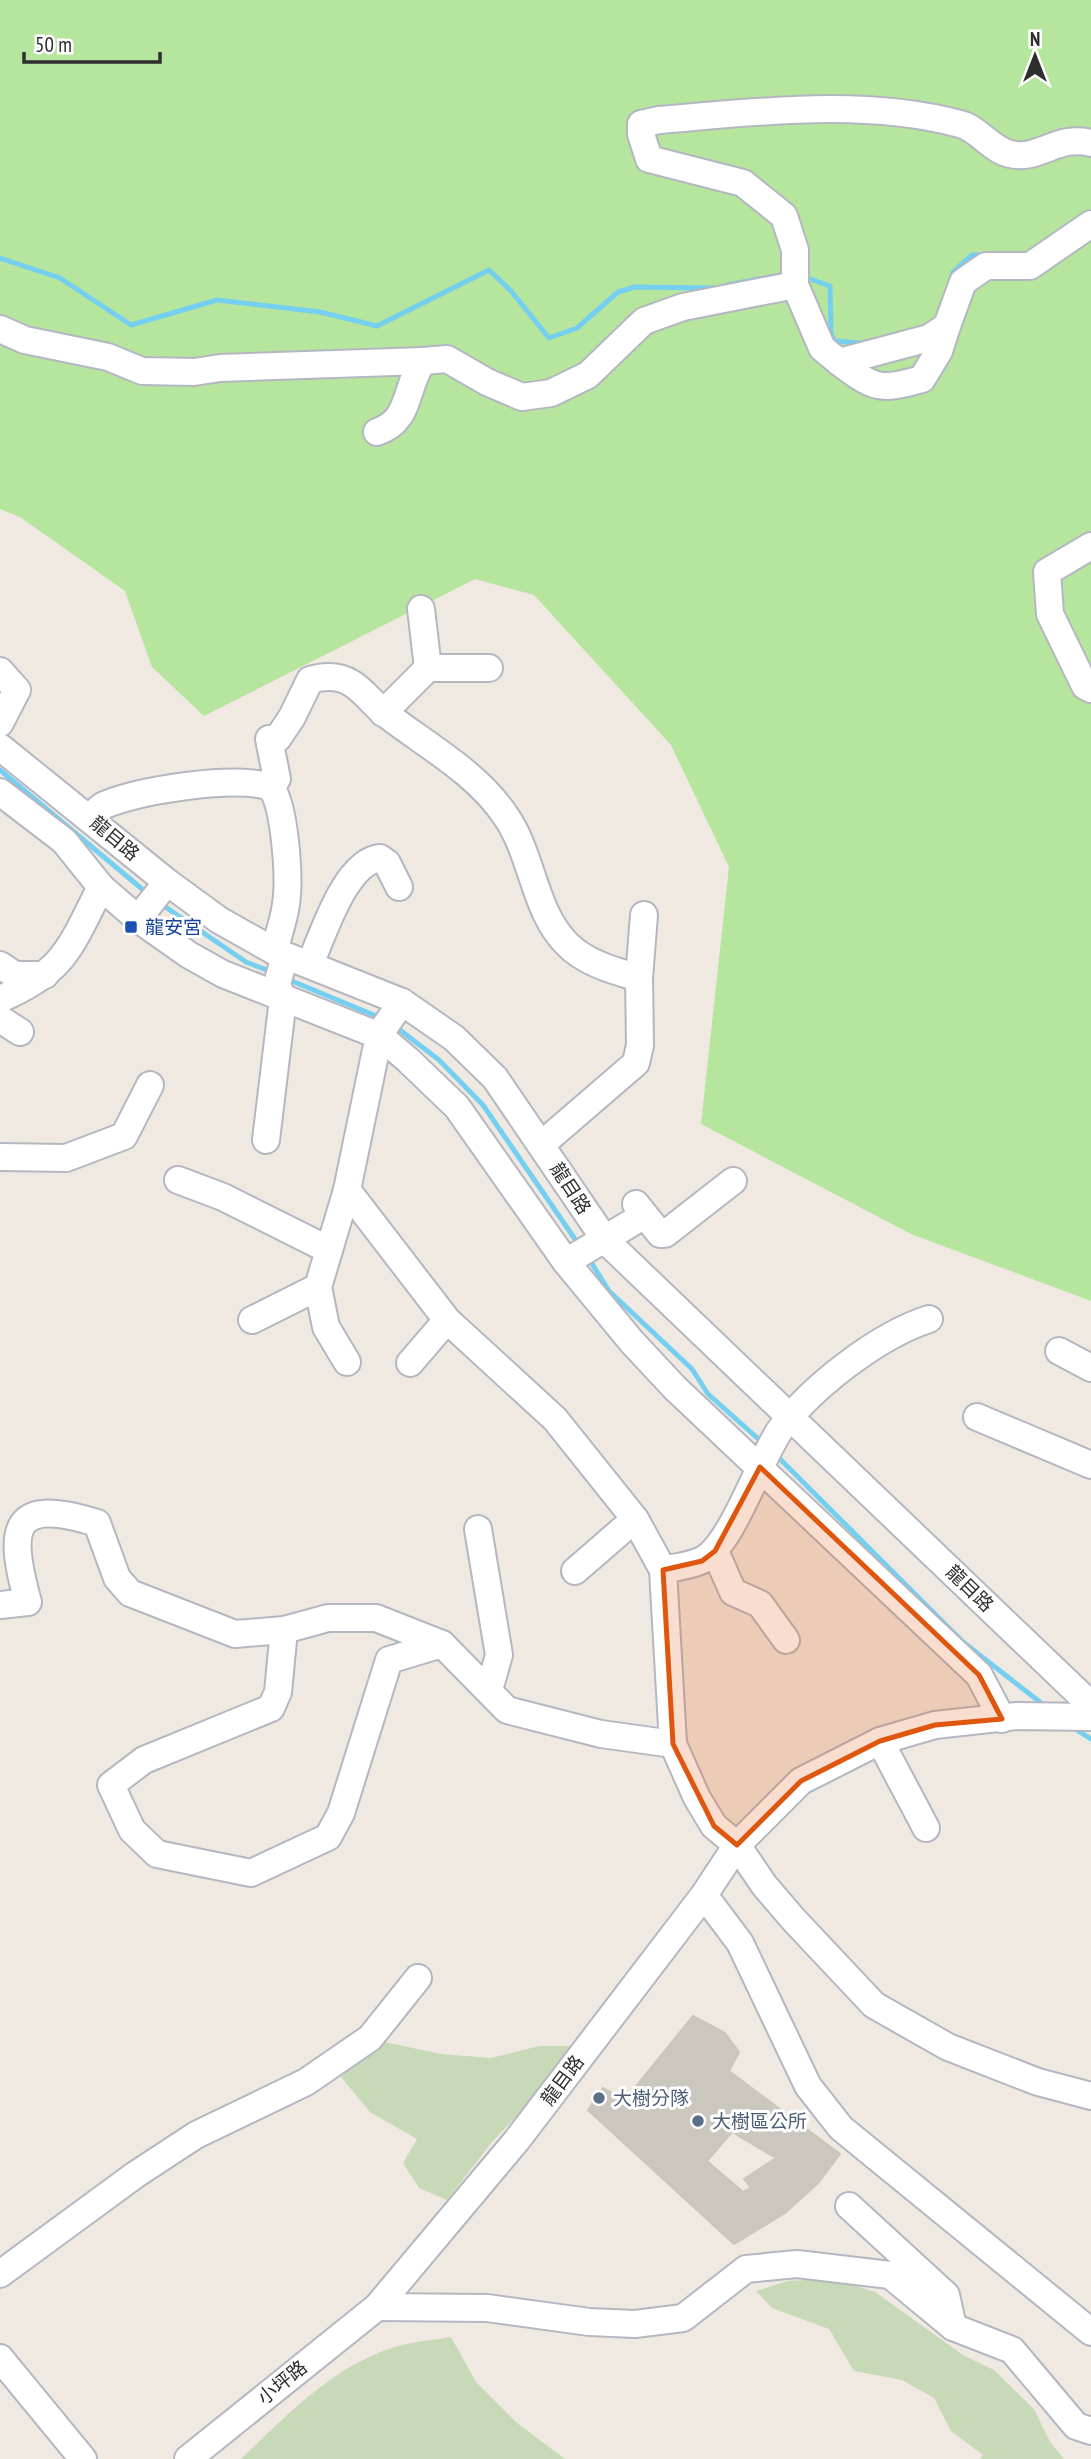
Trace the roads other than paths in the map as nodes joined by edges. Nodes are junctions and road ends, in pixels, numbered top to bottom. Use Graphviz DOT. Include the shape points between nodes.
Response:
graph roads {
  1 [pos="1091,143"];
  2 [pos="1091,224"];
  3 [pos="795,285"];
  4 [pos="947,326"];
  5 [pos="0,329"];
  6 [pos="424,361"];
  7 [pos="839,362"];
  8 [pos="377,432"];
  9 [pos="1091,546"];
  10 [pos="421,609"];
  11 [pos="428,668"];
  12 [pos="489,668"];
  13 [pos="0,671"];
  14 [pos="1091,689"];
  15 [pos="383,713"];
  16 [pos="0,723"];
  17 [pos="0,747"];
  18 [pos="271,787"];
  19 [pos="0,792"];
  20 [pos="91,818"];
  21 [pos="164,885"];
  22 [pos="101,887"];
  23 [pos="399,887"];
  24 [pos="644,915"];
  25 [pos="140,916"];
  26 [pos="310,964"];
  27 [pos="0,965"];
  28 [pos="280,971"];
  29 [pos="47,975"];
  30 [pos="639,978"];
  31 [pos="0,999"];
  32 [pos="391,1020"];
  33 [pos="150,1085"];
  34 [pos="266,1140"];
  35 [pos="542,1144"];
  36 [pos="0,1157"];
  37 [pos="178,1181"];
  38 [pos="733,1181"];
  39 [pos="347,1190"];
  40 [pos="600,1244"];
  41 [pos="329,1250"];
  42 [pos="569,1260"];
  43 [pos="318,1287"];
  44 [pos="929,1319"];
  45 [pos="253,1320"];
  46 [pos="447,1320"];
  47 [pos="1059,1351"];
  48 [pos="347,1362"];
  49 [pos="410,1363"];
  50 [pos="1091,1368"];
  51 [pos="977,1417"];
  52 [pos="787,1422"];
  53 [pos="762,1461"];
  54 [pos="1091,1465"];
  55 [pos="635,1519"];
  56 [pos="478,1529"];
  57 [pos="715,1551"];
  58 [pos="663,1570"];
  59 [pos="575,1571"];
  60 [pos="0,1605"];
  61 [pos="284,1630"];
  62 [pos="786,1640"];
  63 [pos="442,1644"];
  64 [pos="489,1690"];
  65 [pos="1083,1713"];
  66 [pos="1009,1718"];
  67 [pos="880,1741"];
  68 [pos="673,1744"];
  69 [pos="926,1828"];
  70 [pos="737,1845"];
  71 [pos="704,1895"];
  72 [pos="418,1978"];
  73 [pos="1091,2096"];
  74 [pos="849,2206"];
  75 [pos="0,2274"];
  76 [pos="377,2307"];
  77 [pos="953,2328"];
  78 [pos="1091,2332"];
  79 [pos="0,2358"];
  80 [pos="1091,2431"];
  81 [pos="83,2459"];
  82 [pos="188,2459"];
  1 -- 3 [label="street" via="1075,138 1024,156 1006,154 963,124 889,111 775,111 642,124 649,159 743,183 784,216 795,250"];
  2 -- 4 [label="street" via="1030,266 986,266 963,282"];
  3 -- 6 [label="street" via="683,306 644,321 589,375 551,393 522,397 447,359"];
  3 -- 7 [label="street" via="822,348"];
  4 -- 7 [label="street" via="929,338"];
  4 -- 7 [label="street" via="922,379 887,389"];
  5 -- 6 [label="street" via="142,371"];
  6 -- 8 [label="street" via="400,418 392,427"];
  9 -- 14 [label="street" via="1047,572 1050,614 1085,687"];
  10 -- 11 [label="street"];
  11 -- 12 [label="street"];
  11 -- 15 [label="street"];
  13 -- 16 [label="street" via="17,690"];
  15 -- 18 [label="street" via="351,682 337,677 310,680 278,738 269,739 277,779"];
  15 -- 30 [label="street" via="441,755 505,814 548,920 567,945 582,956"];
  17 -- 20 [label="street, 龍目路"];
  18 -- 20 [label="street" via="208,782 105,804"];
  18 -- 28 [label="street" via="280,811 288,885"];
  19 -- 22 [label="street, 龍目路" via="64,841"];
  20 -- 21 [label="street, 龍目路"];
  21 -- 25 [label="street"];
  21 -- 28 [label="street, 龍目路" via="219,920"];
  22 -- 25 [label="street, 龍目路"];
  22 -- 29 [label="street" via="65,957"];
  23 -- 26 [label="street" via="387,863 380,858 367,861 343,891"];
  24 -- 30 [label="street"];
  25 -- 28 [label="street, 龍目路" via="200,961"];
  26 -- 28 [label="street, 龍目路"];
  26 -- 32 [label="street, 龍目路"];
  27 -- 29 [label="street" via="15,975"];
  28 -- 32 [label="street, 龍目路"];
  28 -- 34 [label="street"];
  29 -- 31 [label="street"];
  30 -- 35 [label="street" via="636,1063"];
  32 -- 35 [label="street, 龍目路" via="454,1038 495,1078"];
  32 -- 39 [label="street"];
  32 -- 42 [label="street, 龍目路"];
  33 -- 36 [label="street" via="124,1136 66,1158"];
  35 -- 40 [label="street, 龍目路"];
  37 -- 41 [label="street" via="223,1197"];
  38 -- 40 [label="street" via="666,1234 660,1234 640,1210"];
  39 -- 41 [label="street"];
  39 -- 46 [label="street"];
  40 -- 42 [label="street"];
  40 -- 52 [label="street, 龍目路"];
  41 -- 43 [label="street"];
  42 -- 53 [label="street, 龍目路" via="632,1342 675,1388"];
  43 -- 45 [label="street"];
  43 -- 48 [label="street" via="326,1327"];
  44 -- 52 [label="street" via="906,1326 846,1365"];
  46 -- 49 [label="street"];
  46 -- 55 [label="street" via="555,1419"];
  47 -- 50 [label="street"];
  51 -- 54 [label="street"];
  52 -- 53 [label="street"];
  52 -- 65 [label="street, 龍目路"];
  53 -- 57 [label="street"];
  53 -- 66 [label="street, 龍目路" via="979,1675"];
  55 -- 58 [label="street"];
  55 -- 59 [label="street"];
  56 -- 64 [label="street" via="499,1655"];
  57 -- 58 [label="street" via="702,1561"];
  57 -- 62 [label="street" via="733,1592 760,1604"];
  58 -- 68 [label="street"];
  60 -- 61 [label="street" via="28,1602 19,1570 18,1528 26,1518 37,1514 75,1516 97,1523 117,1578 130,1593 235,1634"];
  61 -- 63 [label="street" via="328,1618 376,1618"];
  61 -- 63 [label="street" via="278,1692 271,1709 144,1760 111,1785 132,1830 157,1854 251,1873 328,1837 341,1813 389,1660"];
  63 -- 64 [label="street"];
  64 -- 68 [label="street" via="507,1710 519,1714 601,1734"];
  65 -- 66 [label="street"];
  66 -- 67 [label="street, 龍目路" via="935,1725"];
  67 -- 69 [label="street"];
  67 -- 70 [label="street, 龍目路" via="801,1782"];
  68 -- 70 [label="street" via="714,1826"];
  70 -- 71 [label="street, 龍目路"];
  70 -- 73 [label="street" via="794,1920 874,2006 947,2048"];
  71 -- 76 [label="street, 龍目路" via="517,2140"];
  71 -- 78 [label="street" via="740,1943 808,2086 841,2128"];
  72 -- 75 [label="street" via="370,2038 306,2082 195,2135"];
  74 -- 77 [label="street" via="946,2295"];
  76 -- 77 [label="street" via="488,2308 635,2324 683,2318 746,2269 797,2264 890,2275"];
  76 -- 82 [label="street, 小坪路"];
  77 -- 80 [label="street" via="1012,2350 1076,2426"];
  79 -- 81 [label="street"];
}
